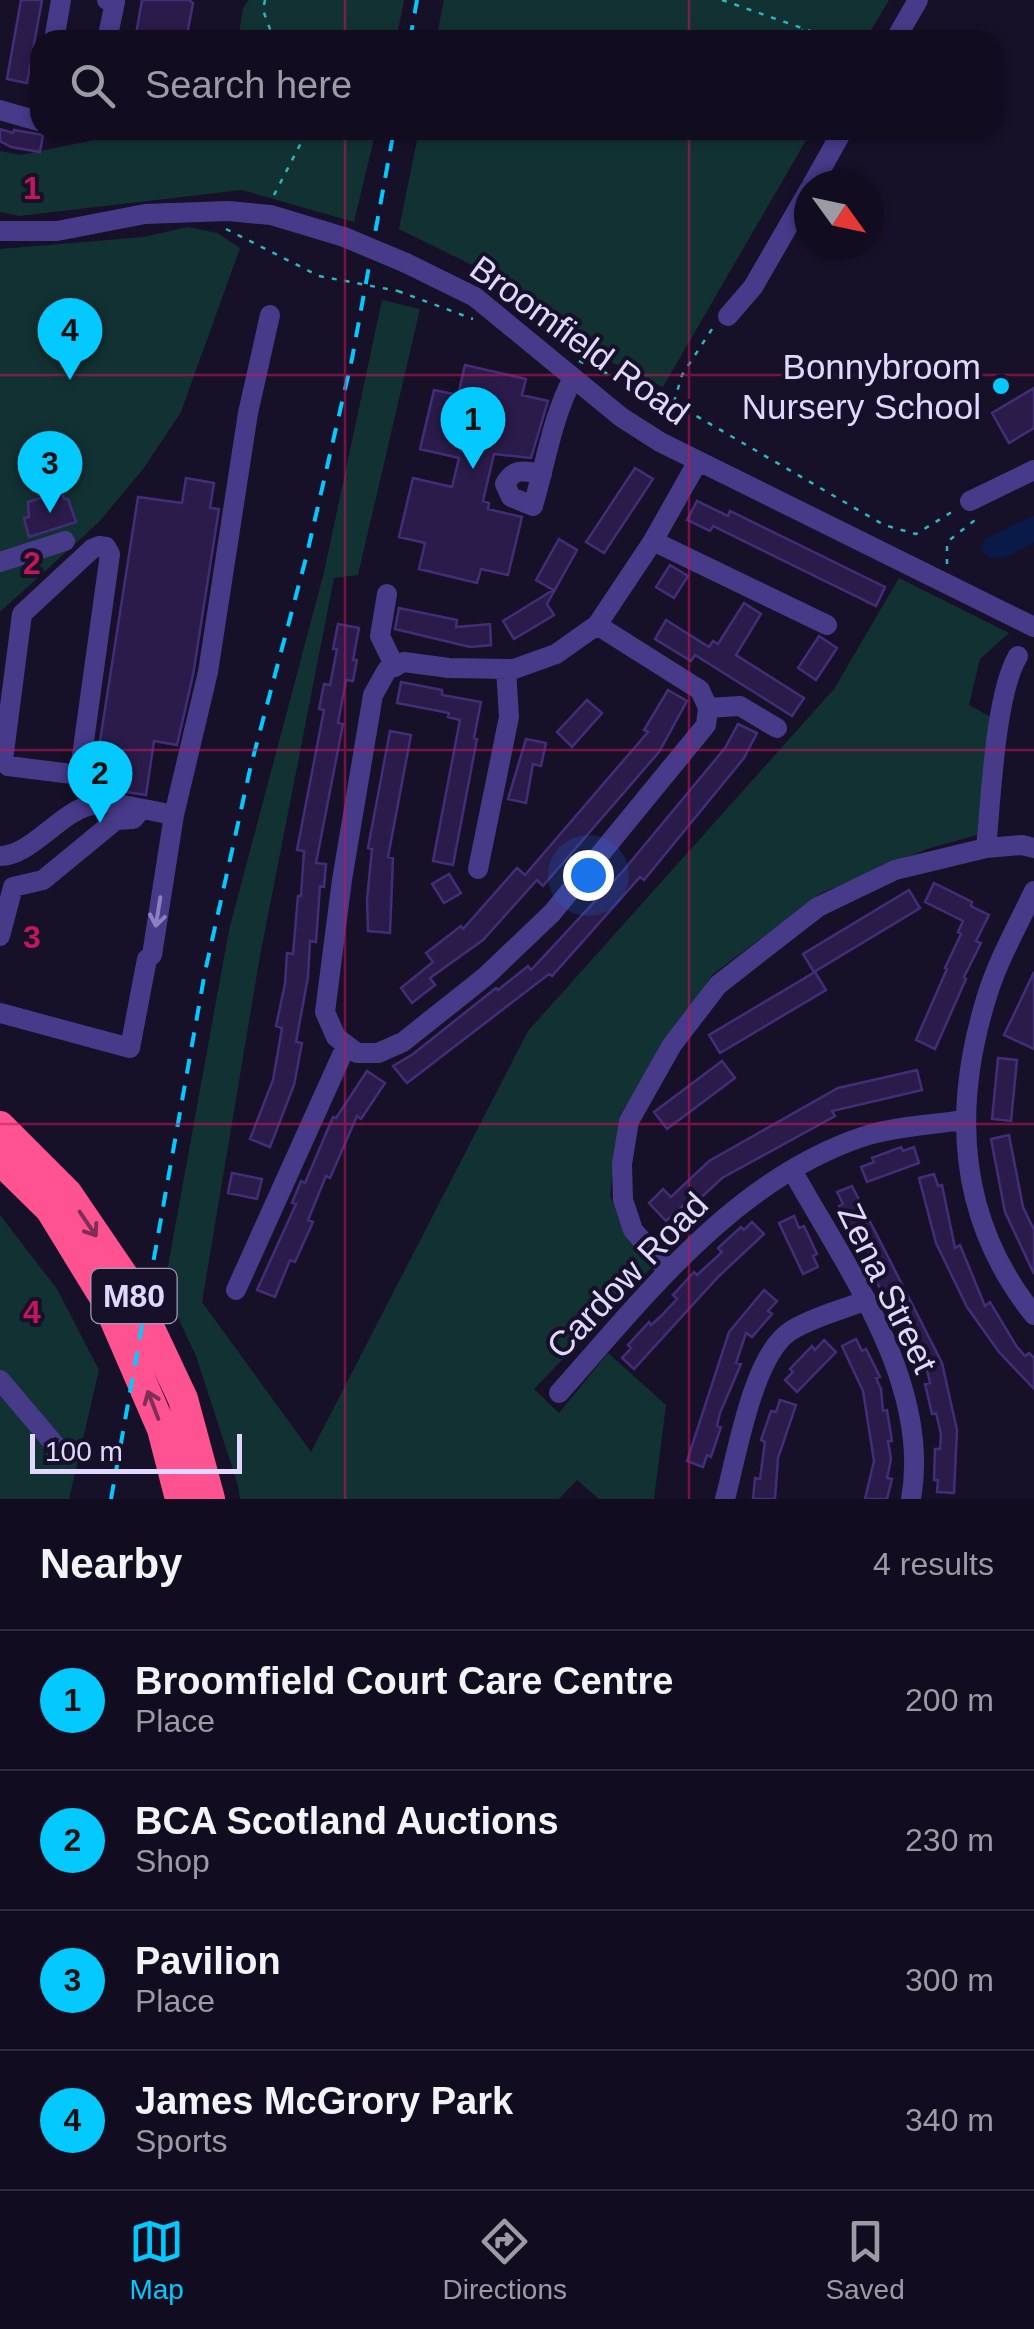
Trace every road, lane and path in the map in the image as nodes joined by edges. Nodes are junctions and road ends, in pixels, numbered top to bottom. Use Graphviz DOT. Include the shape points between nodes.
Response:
graph roads {
  1 [pos="61,0"];
  2 [pos="106,0"];
  3 [pos="265,0"];
  4 [pos="722,0"];
  5 [pos="918,0"];
  6 [pos="56,30"];
  7 [pos="109,30"];
  8 [pos="270,30"];
  9 [pos="806,30"];
  10 [pos="901,30"];
  11 [pos="0,110"];
  12 [pos="30,119"];
  13 [pos="302,140"];
  14 [pos="838,140"];
  15 [pos="820,170"];
  16 [pos="194,214"];
  17 [pos="265,215"];
  18 [pos="794,215"];
  19 [pos="0,231"];
  20 [pos="270,316"];
  21 [pos="728,316"];
  22 [pos="471,318"];
  23 [pos="570,374"];
  24 [pos="674,404"];
  25 [pos="697,463"];
  26 [pos="1034,470"];
  27 [pos="542,474"];
  28 [pos="973,499"];
  29 [pos="65,541"];
  30 [pos="654,541"];
  31 [pos="0,562"];
  32 [pos="948,585"];
  33 [pos="387,594"];
  34 [pos="598,625"];
  35 [pos="827,626"];
  36 [pos="1034,627"];
  37 [pos="1018,656"];
  38 [pos="395,667"];
  39 [pos="506,669"];
  40 [pos="5,702"];
  41 [pos="708,708"];
  42 [pos="778,728"];
  43 [pos="141,810"];
  44 [pos="174,815"];
  45 [pos="986,848"];
  46 [pos="1034,848"];
  47 [pos="0,856"];
  48 [pos="478,870"];
  49 [pos="1034,891"];
  50 [pos="0,936"];
  51 [pos="0,1013"];
  52 [pos="346,1046"];
  53 [pos="963,1120"];
  54 [pos="0,1126"];
  55 [pos="0,1160"];
  56 [pos="792,1170"];
  57 [pos="668,1271"];
  58 [pos="236,1290"];
  59 [pos="864,1301"];
  60 [pos="1034,1314"];
  61 [pos="0,1380"];
  62 [pos="559,1392"];
  63 [pos="60,1452"];
  64 [pos="180,1499"];
  65 [pos="210,1499"];
  66 [pos="725,1499"];
  67 [pos="911,1499"];
  1 -- 6 [label="street"];
  2 -- 7 [label="street" via="115,2"];
  3 -- 8 [label="path"];
  4 -- 9 [label="path"];
  5 -- 10 [label="street"];
  11 -- 12 [label="street"];
  13 -- 17 [label="path"];
  14 -- 15 [label="street"];
  16 -- 17 [label="street, Broomfield Road"];
  16 -- 19 [label="street, Broomfield Road"];
  16 -- 22 [label="path, bridge" via="318,276 398,291"];
  17 -- 23 [label="street, Broomfield Road, bridge" via="344,237 475,297"];
  18 -- 21 [label="street" via="753,287"];
  20 -- 44 [label="street" via="208,672"];
  21 -- 24 [label="path" via="721,315 682,375"];
  23 -- 24 [label="path" via="581,359"];
  23 -- 25 [label="street, Broomfield Road" via="621,417"];
  23 -- 27 [label="street"];
  24 -- 28 [label="path" via="884,524 916,534"];
  25 -- 30 [label="street"];
  25 -- 32 [label="street, Broomfield Road"];
  26 -- 28 [label="street"];
  27 -- 27 [label="street" via="533,506 511,496 505,484 518,470"];
  28 -- 32 [label="path" via="974,520 947,542"];
  29 -- 31 [label="street"];
  30 -- 34 [label="street"];
  30 -- 35 [label="street"];
  32 -- 36 [label="street, Broomfield Road"];
  33 -- 38 [label="street" via="380,636"];
  34 -- 39 [label="street" via="556,654"];
  34 -- 41 [label="street" via="700,690"];
  37 -- 45 [label="street" via="1001,714"];
  38 -- 39 [label="street" via="404,662"];
  38 -- 52 [label="street" via="372,695 337,918 325,1012"];
  39 -- 48 [label="street" via="509,718"];
  40 -- 40 [label="street" via="2,760 8,766 78,774 106,547 92,550 22,614"];
  41 -- 42 [label="street" via="740,706"];
  41 -- 52 [label="street" via="706,725 552,914 486,976 402,1042 378,1053"];
  43 -- 44 [label="street"];
  43 -- 47 [label="street" via="84,807"];
  43 -- 50 [label="street" via="133,819 116,820 43,880 12,887"];
  44 -- 51 [label="street, one-way" via="130,1048"];
  45 -- 46 [label="street"];
  45 -- 57 [label="street" via="896,870 818,907 718,985 672,1045 629,1121 622,1164 622,1200 633,1230"];
  49 -- 53 [label="street" via="988,992"];
  52 -- 58 [label="street"];
  53 -- 56 [label="street, Cardow Road" via="866,1136"];
  53 -- 60 [label="street" via="973,1193 995,1252"];
  54 -- 65 [label="highway, M80, one-way" via="68,1193 129,1284 183,1400"];
  64 -- 55 [label="highway, M80, one-way" via="162,1429 107,1302 50,1209"];
  56 -- 57 [label="street, Cardow Road" via="725,1218"];
  56 -- 59 [label="street, Zena Street"];
  57 -- 62 [label="street, Cardow Road"];
  59 -- 66 [label="street" via="791,1330 773,1348 760,1371"];
  59 -- 67 [label="street, Zena Street" via="904,1390 914,1460"];
  61 -- 63 [label="street"];
}
